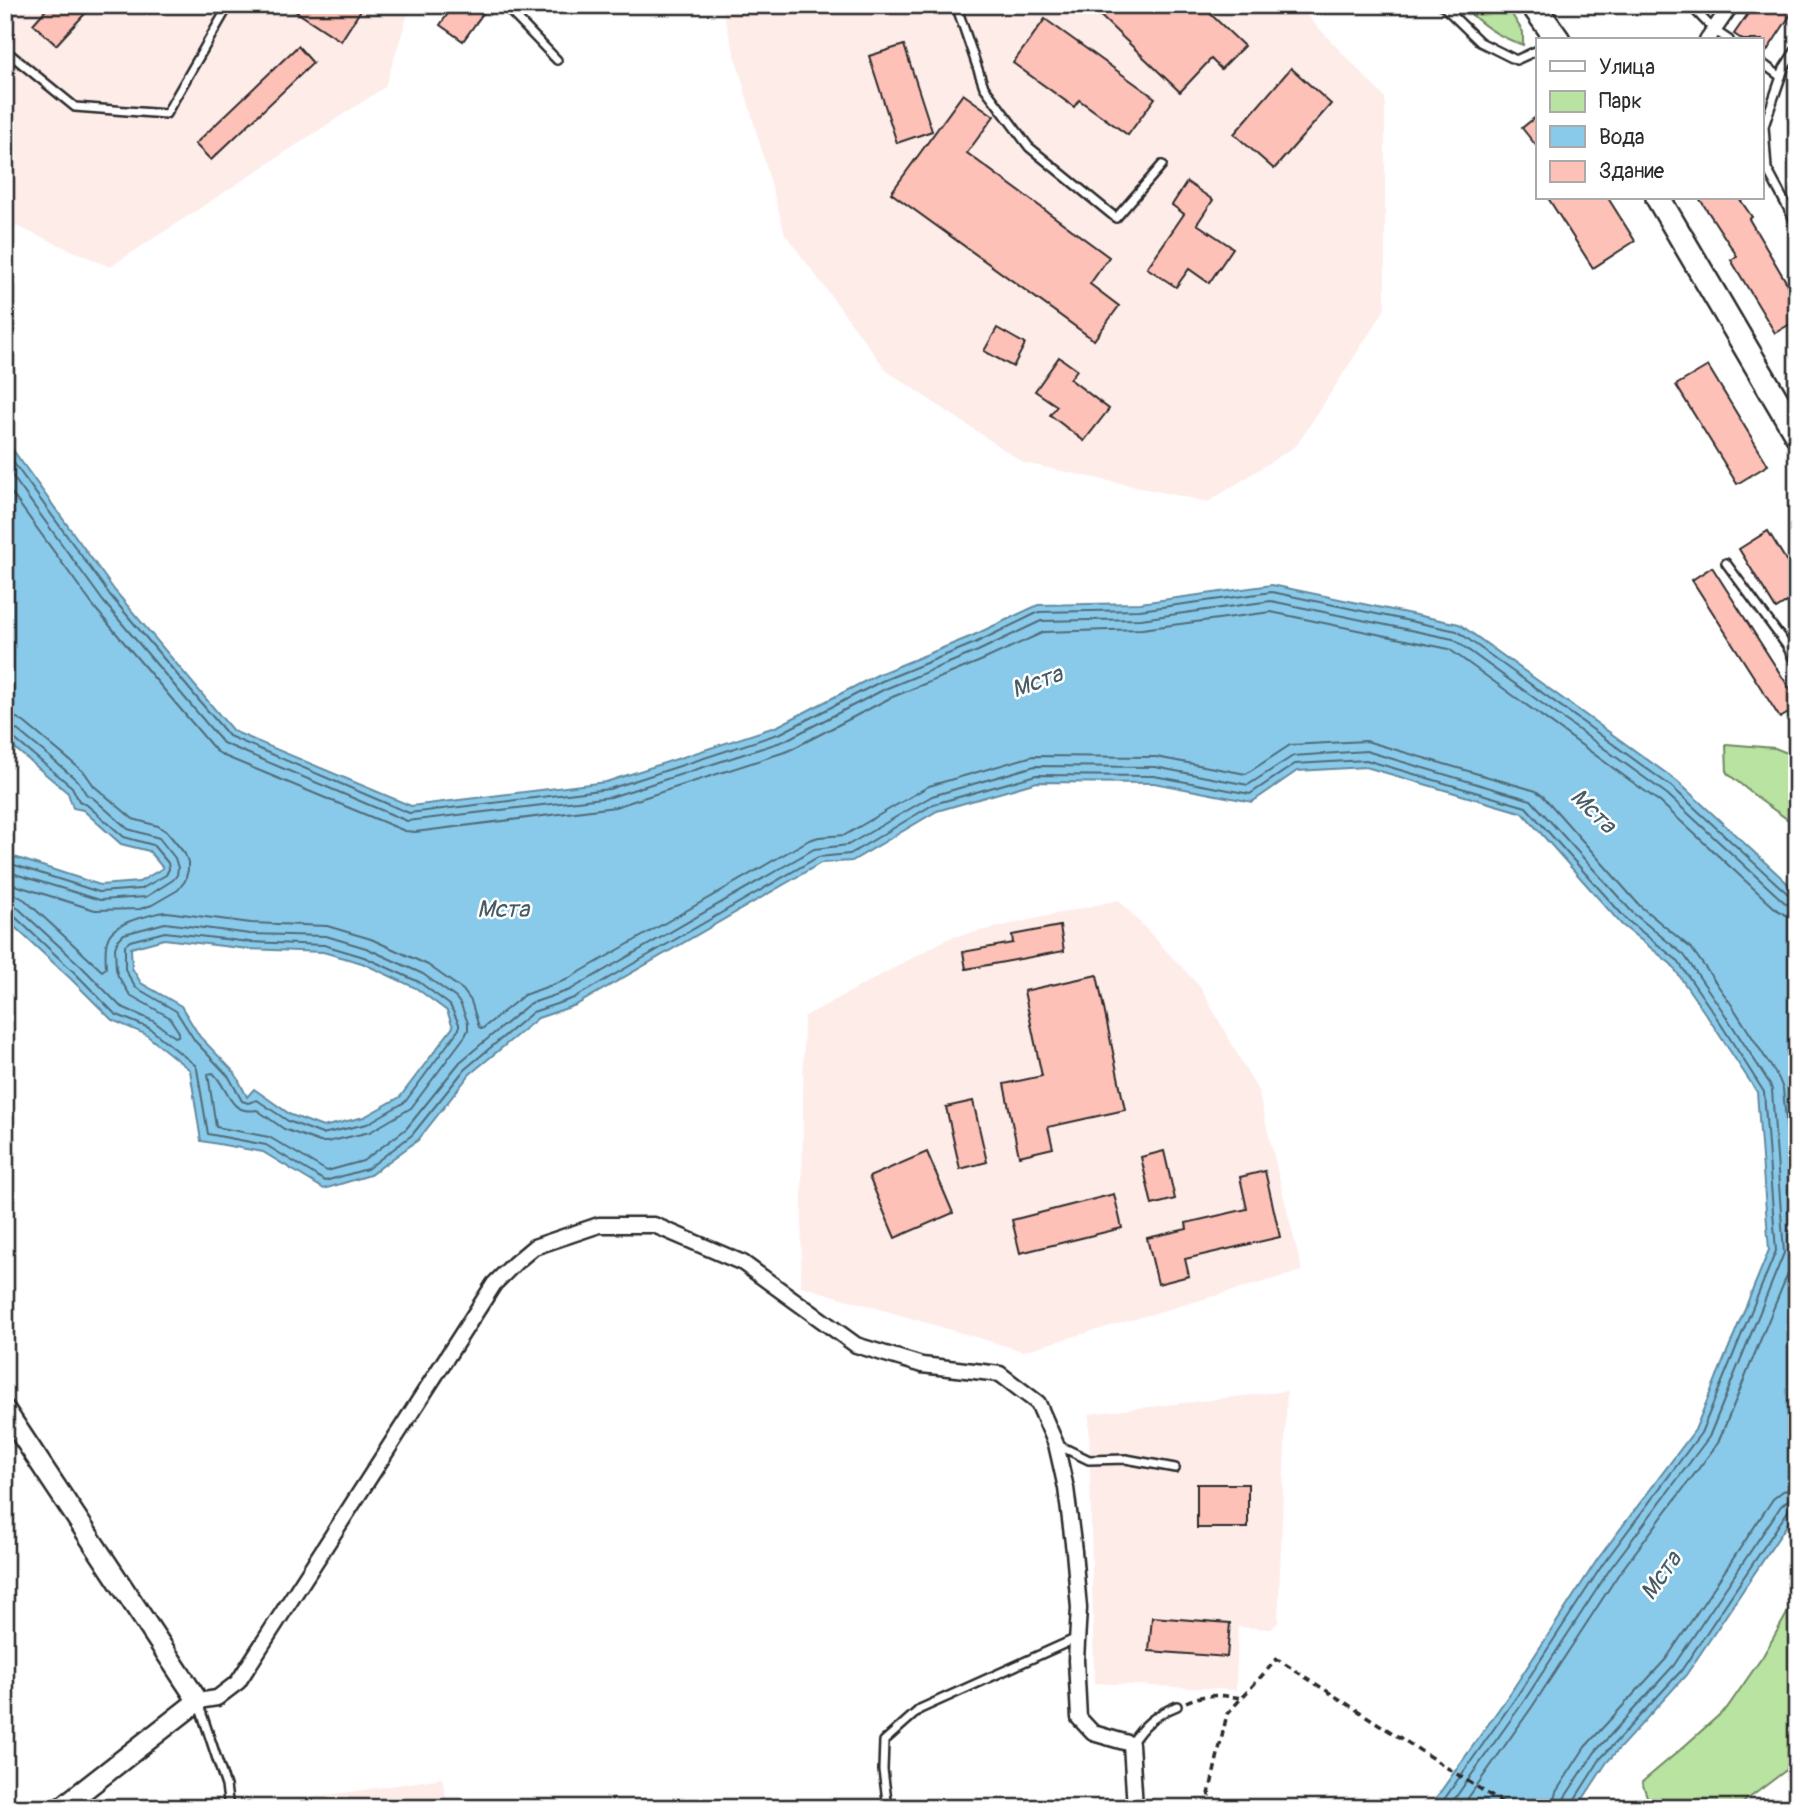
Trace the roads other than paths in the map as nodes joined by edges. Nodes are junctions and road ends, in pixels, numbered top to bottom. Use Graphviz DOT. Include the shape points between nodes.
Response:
graph roads {
  1 [pos="229,5"];
  2 [pos="504,5"];
  3 [pos="957,5"];
  4 [pos="1442,5"];
  5 [pos="1533,5"];
  6 [pos="1690,5"];
  7 [pos="1731,5"];
  8 [pos="1711,35"];
  9 [pos="1557,38"];
  10 [pos="1797,48"];
  11 [pos="5,50"];
  12 [pos="1536,51"];
  13 [pos="557,60"];
  14 [pos="1764,64"];
  15 [pos="1781,77"];
  16 [pos="1163,165"];
  17 [pos="1659,200"];
  18 [pos="1797,225"];
  19 [pos="1797,435"];
  20 [pos="1726,563"];
  21 [pos="1797,639"];
  22 [pos="1787,646"];
  23 [pos="1797,666"];
  24 [pos="5,1410"];
  25 [pos="1056,1444"];
  26 [pos="1175,1468"];
  27 [pos="1077,1638"];
  28 [pos="198,1701"];
  29 [pos="1177,1706"];
  30 [pos="1131,1744"];
  31 [pos="61,1808"];
  32 [pos="229,1808"];
  33 [pos="888,1808"];
  34 [pos="1135,1808"];
  1 -- 11 [label="lane" via="166,114 75,107"];
  2 -- 13 [label="lane"];
  3 -- 16 [label="lane" via="984,87 1029,147 1116,218"];
  4 -- 12 [label="lane" via="1480,42 1516,61"];
  5 -- 9 [label="main road"];
  6 -- 8 [label="lane"];
  7 -- 8 [label="street"];
  10 -- 15 [label="lane"];
  14 -- 15 [label="lane"];
  15 -- 18 [label="lane" via="1764,126 1767,169"];
  17 -- 19 [label="main road"];
  20 -- 22 [label="lane"];
  21 -- 22 [label="lane"];
  22 -- 23 [label="lane"];
  24 -- 28 [label="street"];
  25 -- 26 [label="lane" via="1089,1460 1126,1458"];
  25 -- 27 [label="street" via="1074,1552"];
  25 -- 28 [label="street" via="1038,1402 1000,1374 922,1365 856,1345 743,1264 654,1225 599,1225 534,1247 494,1284 237,1682 217,1698"];
  27 -- 30 [label="street" via="1079,1718 1093,1733"];
  27 -- 33 [label="lane" via="920,1709 884,1741"];
  28 -- 31 [label="street"];
  28 -- 32 [label="lane"];
  29 -- 30 [label="lane" via="1142,1727"];
  30 -- 34 [label="street"];
}
